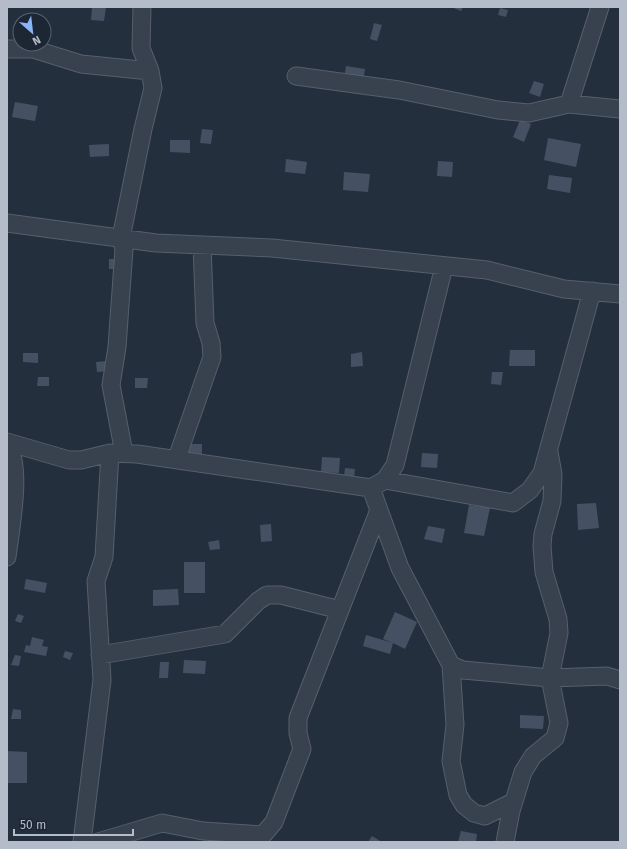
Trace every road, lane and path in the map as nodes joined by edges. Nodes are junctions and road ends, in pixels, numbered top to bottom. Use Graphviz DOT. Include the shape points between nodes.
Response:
graph roads {
  1 [pos="142,7"];
  2 [pos="600,7"];
  3 [pos="7,49"];
  4 [pos="150,71"];
  5 [pos="296,76"];
  6 [pos="569,104"];
  7 [pos="620,108"];
  8 [pos="7,223"];
  9 [pos="121,238"];
  10 [pos="202,245"];
  11 [pos="444,266"];
  12 [pos="592,291"];
  13 [pos="620,294"];
  14 [pos="7,442"];
  15 [pos="7,446"];
  16 [pos="549,452"];
  17 [pos="117,453"];
  18 [pos="177,458"];
  19 [pos="378,484"];
  20 [pos="379,510"];
  21 [pos="7,557"];
  22 [pos="340,610"];
  23 [pos="100,655"];
  24 [pos="451,665"];
  25 [pos="550,678"];
  26 [pos="620,680"];
  27 [pos="514,802"];
  28 [pos="260,838"];
  29 [pos="82,842"];
  30 [pos="98,842"];
  31 [pos="505,842"];
  1 -- 4 [label="street" via="142,48"];
  2 -- 6 [label="street"];
  3 -- 4 [label="street" via="33,49 81,64"];
  4 -- 9 [label="street" via="153,88"];
  5 -- 6 [label="street" via="399,90 498,110 529,113"];
  6 -- 7 [label="street"];
  8 -- 9 [label="street"];
  9 -- 10 [label="street"];
  9 -- 17 [label="street" via="123,257 117,347 111,385"];
  10 -- 11 [label="street" via="272,248"];
  10 -- 18 [label="street" via="205,323 211,342 212,357"];
  11 -- 12 [label="street" via="487,270 564,289"];
  11 -- 19 [label="street" via="395,465"];
  12 -- 13 [label="street"];
  12 -- 16 [label="street"];
  14 -- 17 [label="street" via="69,460"];
  15 -- 21 [label="street" via="13,459 14,494"];
  16 -- 19 [label="street" via="542,473 530,490 513,503"];
  16 -- 25 [label="street" via="553,474 552,501 542,546 544,572 558,619 559,634"];
  17 -- 18 [label="street"];
  17 -- 23 [label="street" via="104,557 96,581"];
  18 -- 19 [label="street"];
  19 -- 20 [label="street"];
  20 -- 22 [label="street"];
  20 -- 24 [label="street" via="400,568"];
  22 -- 23 [label="street" via="281,595 267,595 226,634"];
  22 -- 28 [label="street" via="298,718 302,749 274,822"];
  23 -- 29 [label="street" via="102,680"];
  24 -- 25 [label="street" via="463,670"];
  24 -- 27 [label="street" via="455,725 451,761 458,795 464,805 474,813 485,816"];
  25 -- 26 [label="street" via="607,676"];
  25 -- 27 [label="street" via="559,723 555,738 533,756 523,772"];
  27 -- 31 [label="street"];
  28 -- 30 [label="street" via="162,823"];
}
